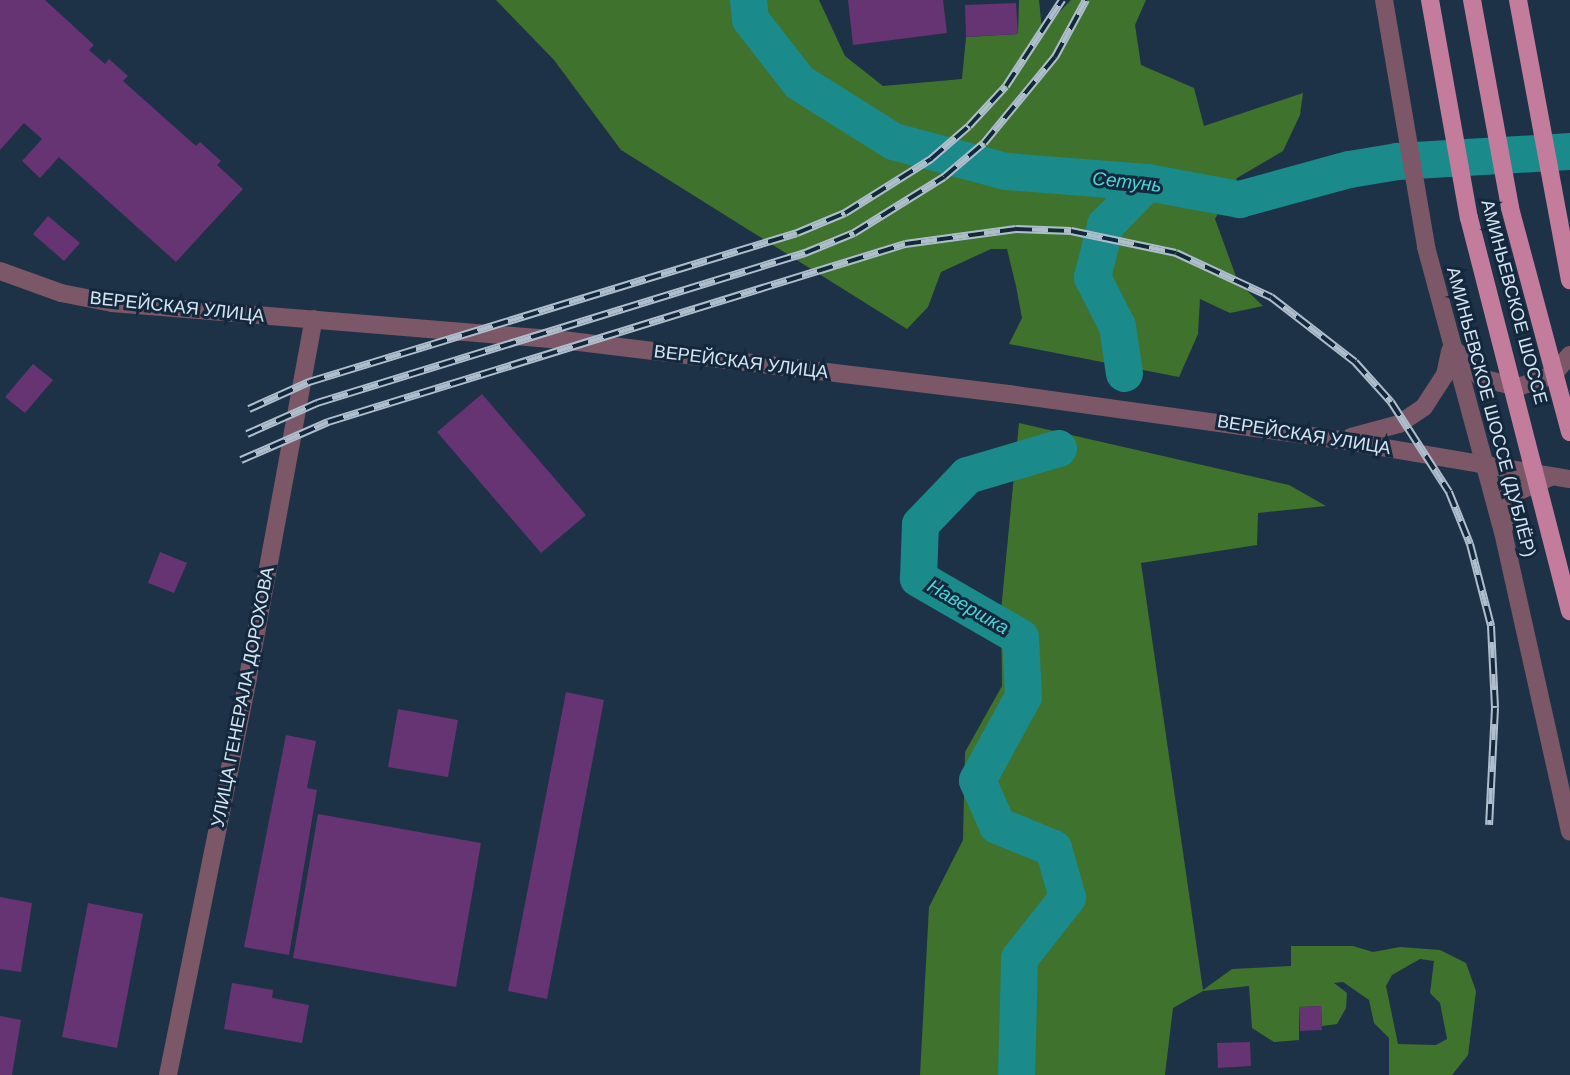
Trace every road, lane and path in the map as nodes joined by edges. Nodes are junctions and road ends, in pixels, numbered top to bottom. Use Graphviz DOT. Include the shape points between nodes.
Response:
graph roads {
  1 [pos="1384,0"];
  2 [pos="1430,0"];
  3 [pos="1472,0"];
  4 [pos="1518,0"];
  5 [pos="0,271"];
  6 [pos="1570,280"];
  7 [pos="314,319"];
  8 [pos="1450,340"];
  9 [pos="1570,355"];
  10 [pos="1570,432"];
  11 [pos="1339,440"];
  12 [pos="1483,463"];
  13 [pos="1563,478"];
  14 [pos="1503,532"];
  15 [pos="1570,611"];
  16 [pos="1569,824"];
  17 [pos="168,1075"];
  1 -- 8 [label="street, АМИНЬЕВСКОЕ ШОССЕ (ДУБЛЁР)" via="1426,247"];
  2 -- 15 [label="main road, АМИНЬЕВСКОЕ ШОССЕ" via="1469,218"];
  3 -- 10 [label="main road, АМИНЬЕВСКОЕ ШОССЕ" via="1510,208"];
  4 -- 6 [label="main road"];
  5 -- 7 [label="street, ВЕРЕЙСКАЯ УЛИЦА" via="61,293 112,303 238,317"];
  7 -- 11 [label="street, ВЕРЕЙСКАЯ УЛИЦА" via="554,339 1021,395"];
  7 -- 17 [label="street, УЛИЦА ГЕНЕРАЛА ДОРОХОВА"];
  8 -- 9 [label="street" via="1471,370 1505,386 1542,381"];
  8 -- 11 [label="street" via="1445,375 1424,407 1374,433"];
  8 -- 12 [label="street, АМИНЬЕВСКОЕ ШОССЕ (ДУБЛЁР)"];
  11 -- 12 [label="street, ВЕРЕЙСКАЯ УЛИЦА"];
  12 -- 13 [label="street, ВЕРЕЙСКАЯ УЛИЦА"];
  12 -- 14 [label="street, АМИНЬЕВСКОЕ ШОССЕ (ДУБЛЁР)"];
  13 -- 14 [label="street" via="1536,481 1517,492 1505,513"];
  14 -- 16 [label="street, АМИНЬЕВСКОЕ ШОССЕ (ДУБЛЁР)"];
}
